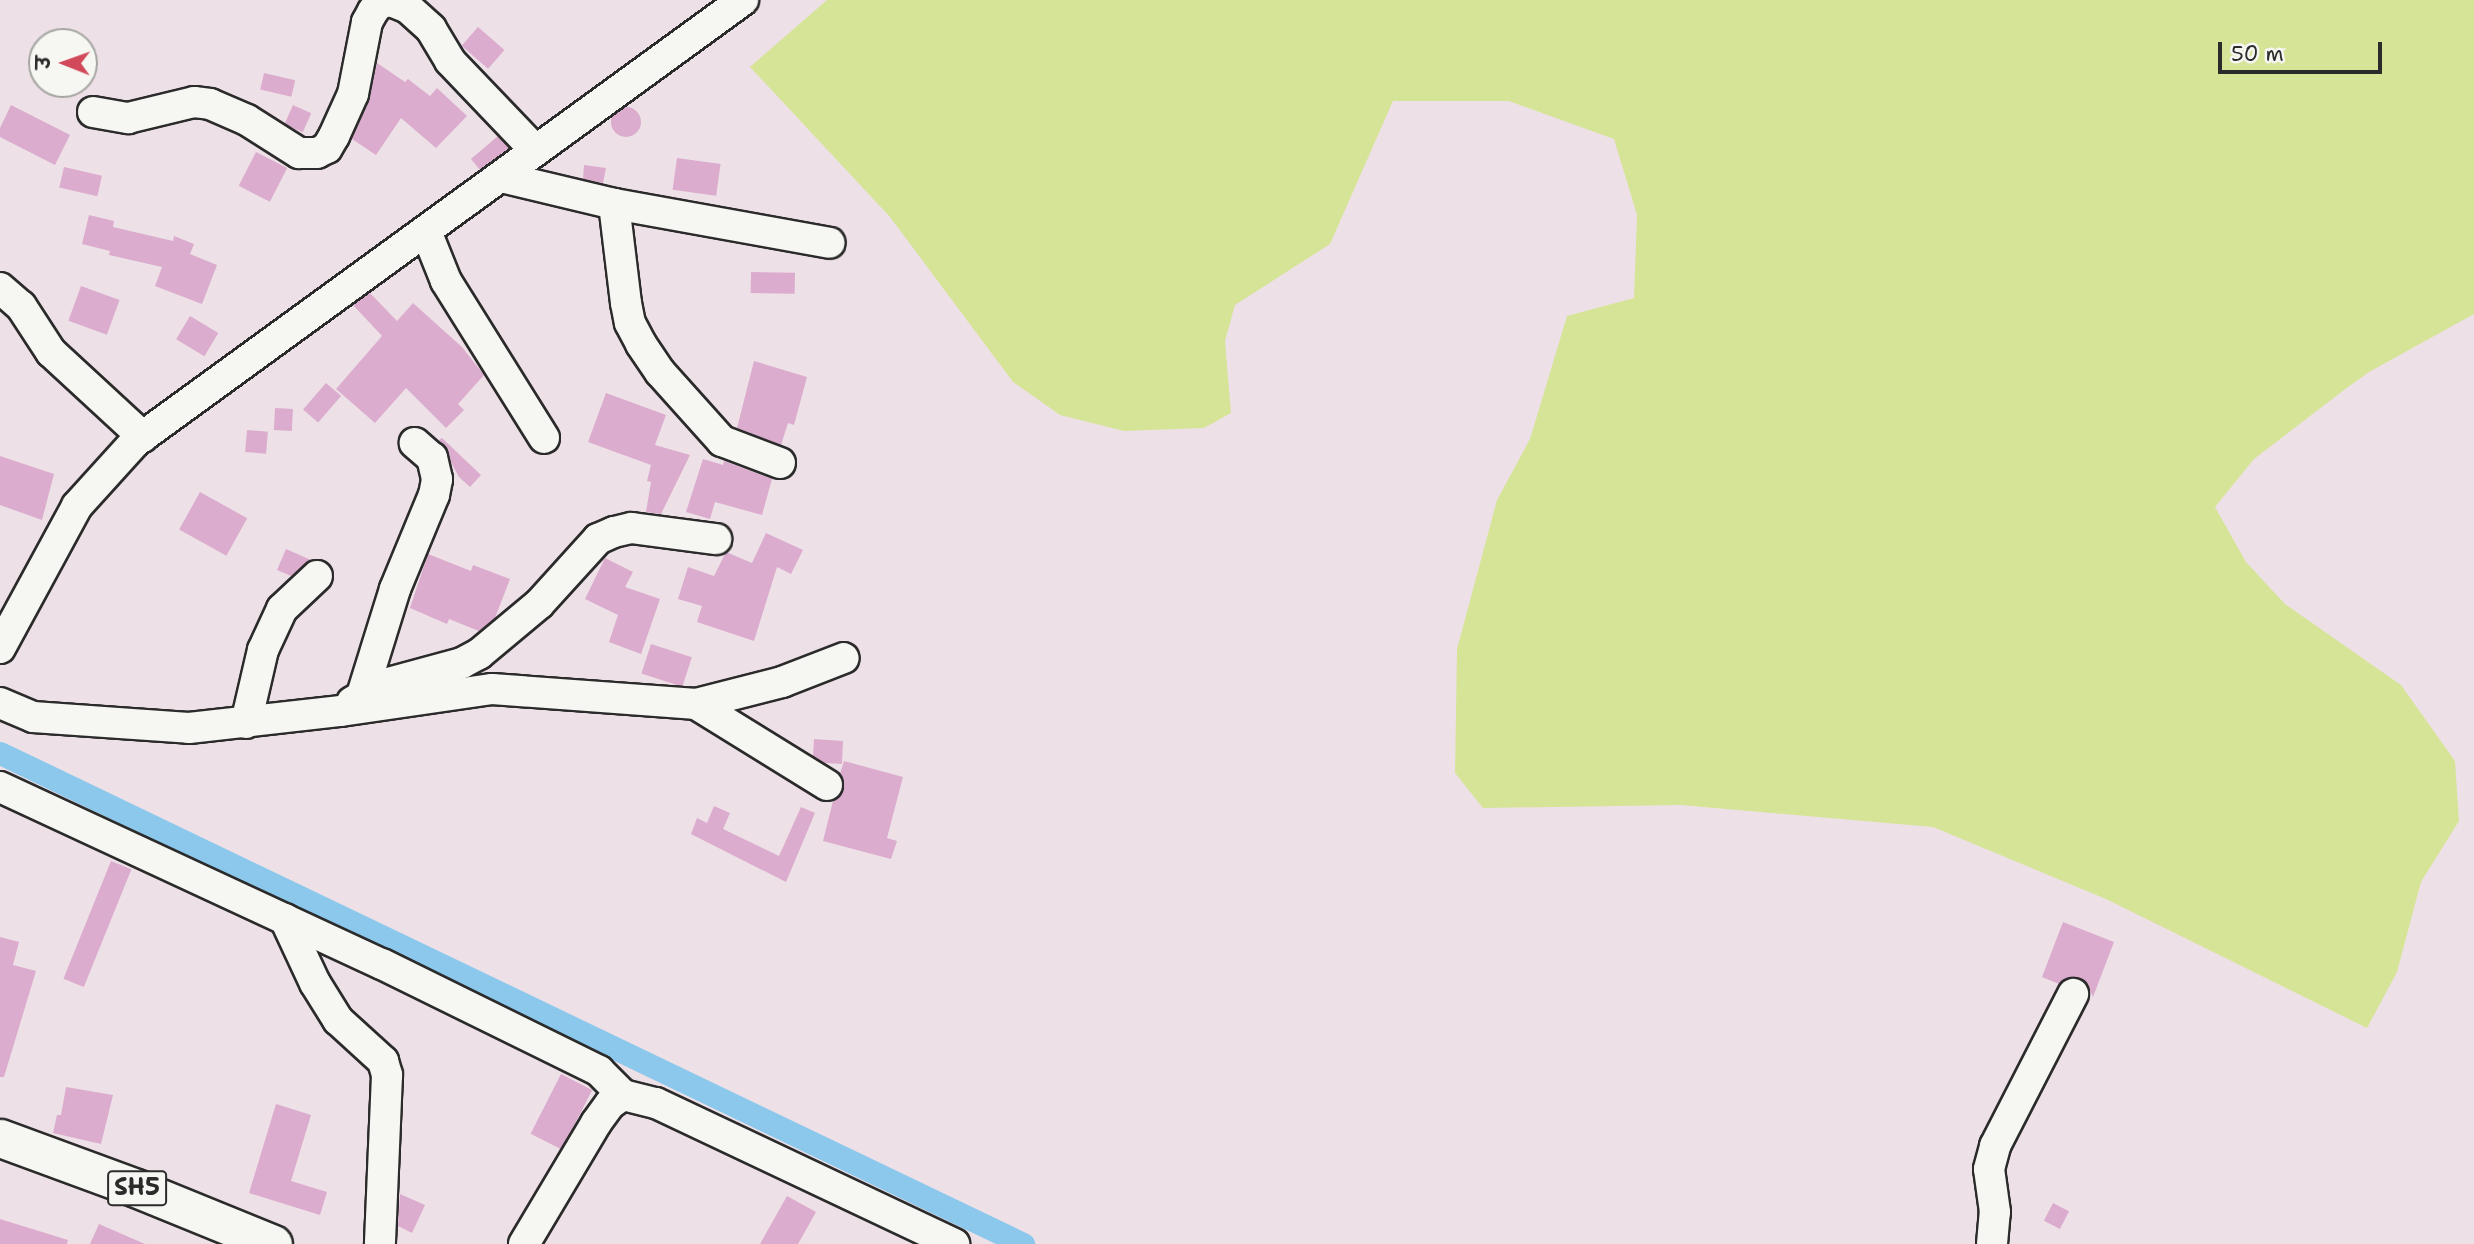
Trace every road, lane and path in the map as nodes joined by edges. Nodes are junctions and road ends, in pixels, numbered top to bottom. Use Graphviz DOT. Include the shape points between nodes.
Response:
graph roads {
  1 [pos="743,0"];
  2 [pos="93,112"];
  3 [pos="536,151"];
  4 [pos="501,177"];
  5 [pos="614,204"];
  6 [pos="426,232"];
  7 [pos="830,243"];
  8 [pos="0,288"];
  9 [pos="143,437"];
  10 [pos="544,438"];
  11 [pos="415,443"];
  12 [pos="780,463"];
  13 [pos="716,539"];
  14 [pos="317,576"];
  15 [pos="0,648"];
  16 [pos="845,658"];
  17 [pos="0,703"];
  18 [pos="351,703"];
  19 [pos="696,704"];
  20 [pos="246,723"];
  21 [pos="827,785"];
  22 [pos="0,787"];
  23 [pos="285,919"];
  24 [pos="2073,994"];
  25 [pos="623,1095"];
  26 [pos="0,1139"];
  27 [pos="273,1244"];
  28 [pos="380,1244"];
  29 [pos="524,1244"];
  30 [pos="954,1244"];
  31 [pos="1992,1244"];
  1 -- 3 [label="street"];
  2 -- 3 [label="street" via="128,118 194,102 211,104 247,120 299,153 317,153 327,148 353,94 373,11 380,3 391,1 408,8 431,29 450,61"];
  3 -- 4 [label="street"];
  4 -- 5 [label="street"];
  4 -- 6 [label="street"];
  5 -- 7 [label="street"];
  5 -- 12 [label="street" via="626,303 641,344 722,441"];
  6 -- 9 [label="street"];
  6 -- 10 [label="street" via="464,313"];
  8 -- 9 [label="street" via="21,306 51,352"];
  9 -- 15 [label="street" via="107,469 77,506"];
  11 -- 18 [label="street" via="432,458 435,495"];
  13 -- 18 [label="street" via="632,528 598,539 539,604 479,654 381,685"];
  14 -- 20 [label="street" via="282,609 263,650"];
  16 -- 19 [label="street"];
  17 -- 20 [label="street" via="33,717 52,719 189,728"];
  18 -- 19 [label="street" via="492,689"];
  18 -- 20 [label="street"];
  19 -- 21 [label="street"];
  22 -- 23 [label="street"];
  23 -- 25 [label="street" via="599,1071"];
  23 -- 28 [label="street" via="338,1020 383,1061 387,1075"];
  24 -- 31 [label="street" via="1995,1146 1989,1169 1995,1221"];
  25 -- 29 [label="street" via="596,1123"];
  25 -- 30 [label="street" via="656,1103"];
  26 -- 27 [label="main road, SH5"];
}
